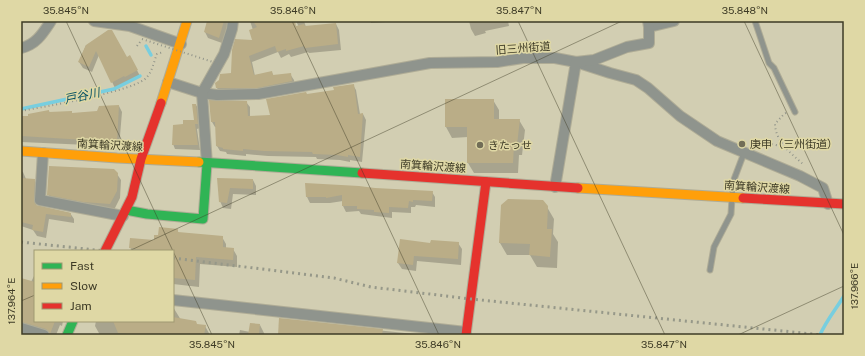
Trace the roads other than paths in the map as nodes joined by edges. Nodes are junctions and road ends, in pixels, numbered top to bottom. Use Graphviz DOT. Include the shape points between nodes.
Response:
graph roads {
  1 [pos="51,21"];
  2 [pos="94,21"];
  3 [pos="187,21"];
  4 [pos="233,21"];
  5 [pos="674,21"];
  6 [pos="755,21"];
  7 [pos="649,24"];
  8 [pos="181,44"];
  9 [pos="21,48"];
  10 [pos="576,62"];
  11 [pos="168,82"];
  12 [pos="202,93"];
  13 [pos="795,112"];
  14 [pos="21,151"];
  15 [pos="43,153"];
  16 [pos="744,153"];
  17 [pos="141,159"];
  18 [pos="207,164"];
  19 [pos="486,182"];
  20 [pos="555,187"];
  21 [pos="732,197"];
  22 [pos="828,204"];
  23 [pos="844,204"];
  24 [pos="124,213"];
  25 [pos="106,250"];
  26 [pos="710,270"];
  27 [pos="174,300"];
  28 [pos="73,322"];
  29 [pos="21,328"];
  30 [pos="466,333"];
  31 [pos="44,335"];
  32 [pos="67,335"];
  1 -- 9 [label="street" via="39,38 28,47"];
  2 -- 8 [label="street" via="130,26"];
  3 -- 8 [label="main road"];
  4 -- 12 [label="street" via="219,64"];
  5 -- 7 [label="street"];
  6 -- 13 [label="lane" via="769,63 774,68"];
  7 -- 10 [label="street" via="649,43 627,47 594,60"];
  8 -- 11 [label="main road"];
  10 -- 12 [label="street, 旧三州街道" via="555,58 523,58 497,62 430,63 258,94"];
  10 -- 16 [label="street, 旧三州街道" via="636,80 680,116 717,141"];
  10 -- 20 [label="street"];
  11 -- 12 [label="street, 旧三州街道"];
  11 -- 17 [label="main road"];
  12 -- 18 [label="street"];
  14 -- 15 [label="main road, 南箕輪沢渡線"];
  15 -- 17 [label="main road, 南箕輪沢渡線"];
  15 -- 24 [label="street" via="40,200"];
  16 -- 21 [label="lane" via="733,182"];
  16 -- 22 [label="street, 旧三州街道" via="823,188"];
  17 -- 18 [label="main road, 南箕輪沢渡線"];
  17 -- 24 [label="main road" via="132,197"];
  18 -- 19 [label="main road, 南箕輪沢渡線"];
  18 -- 24 [label="main road" via="203,218"];
  19 -- 20 [label="main road, 南箕輪沢渡線"];
  19 -- 30 [label="main road"];
  20 -- 21 [label="main road, 南箕輪沢渡線"];
  21 -- 22 [label="main road, 南箕輪沢渡線"];
  21 -- 26 [label="lane" via="731,214 714,247"];
  22 -- 23 [label="main road, 南箕輪沢渡線"];
  24 -- 25 [label="main road"];
  27 -- 30 [label="street"];
  28 -- 32 [label="main road"];
  29 -- 31 [label="street"];
}
